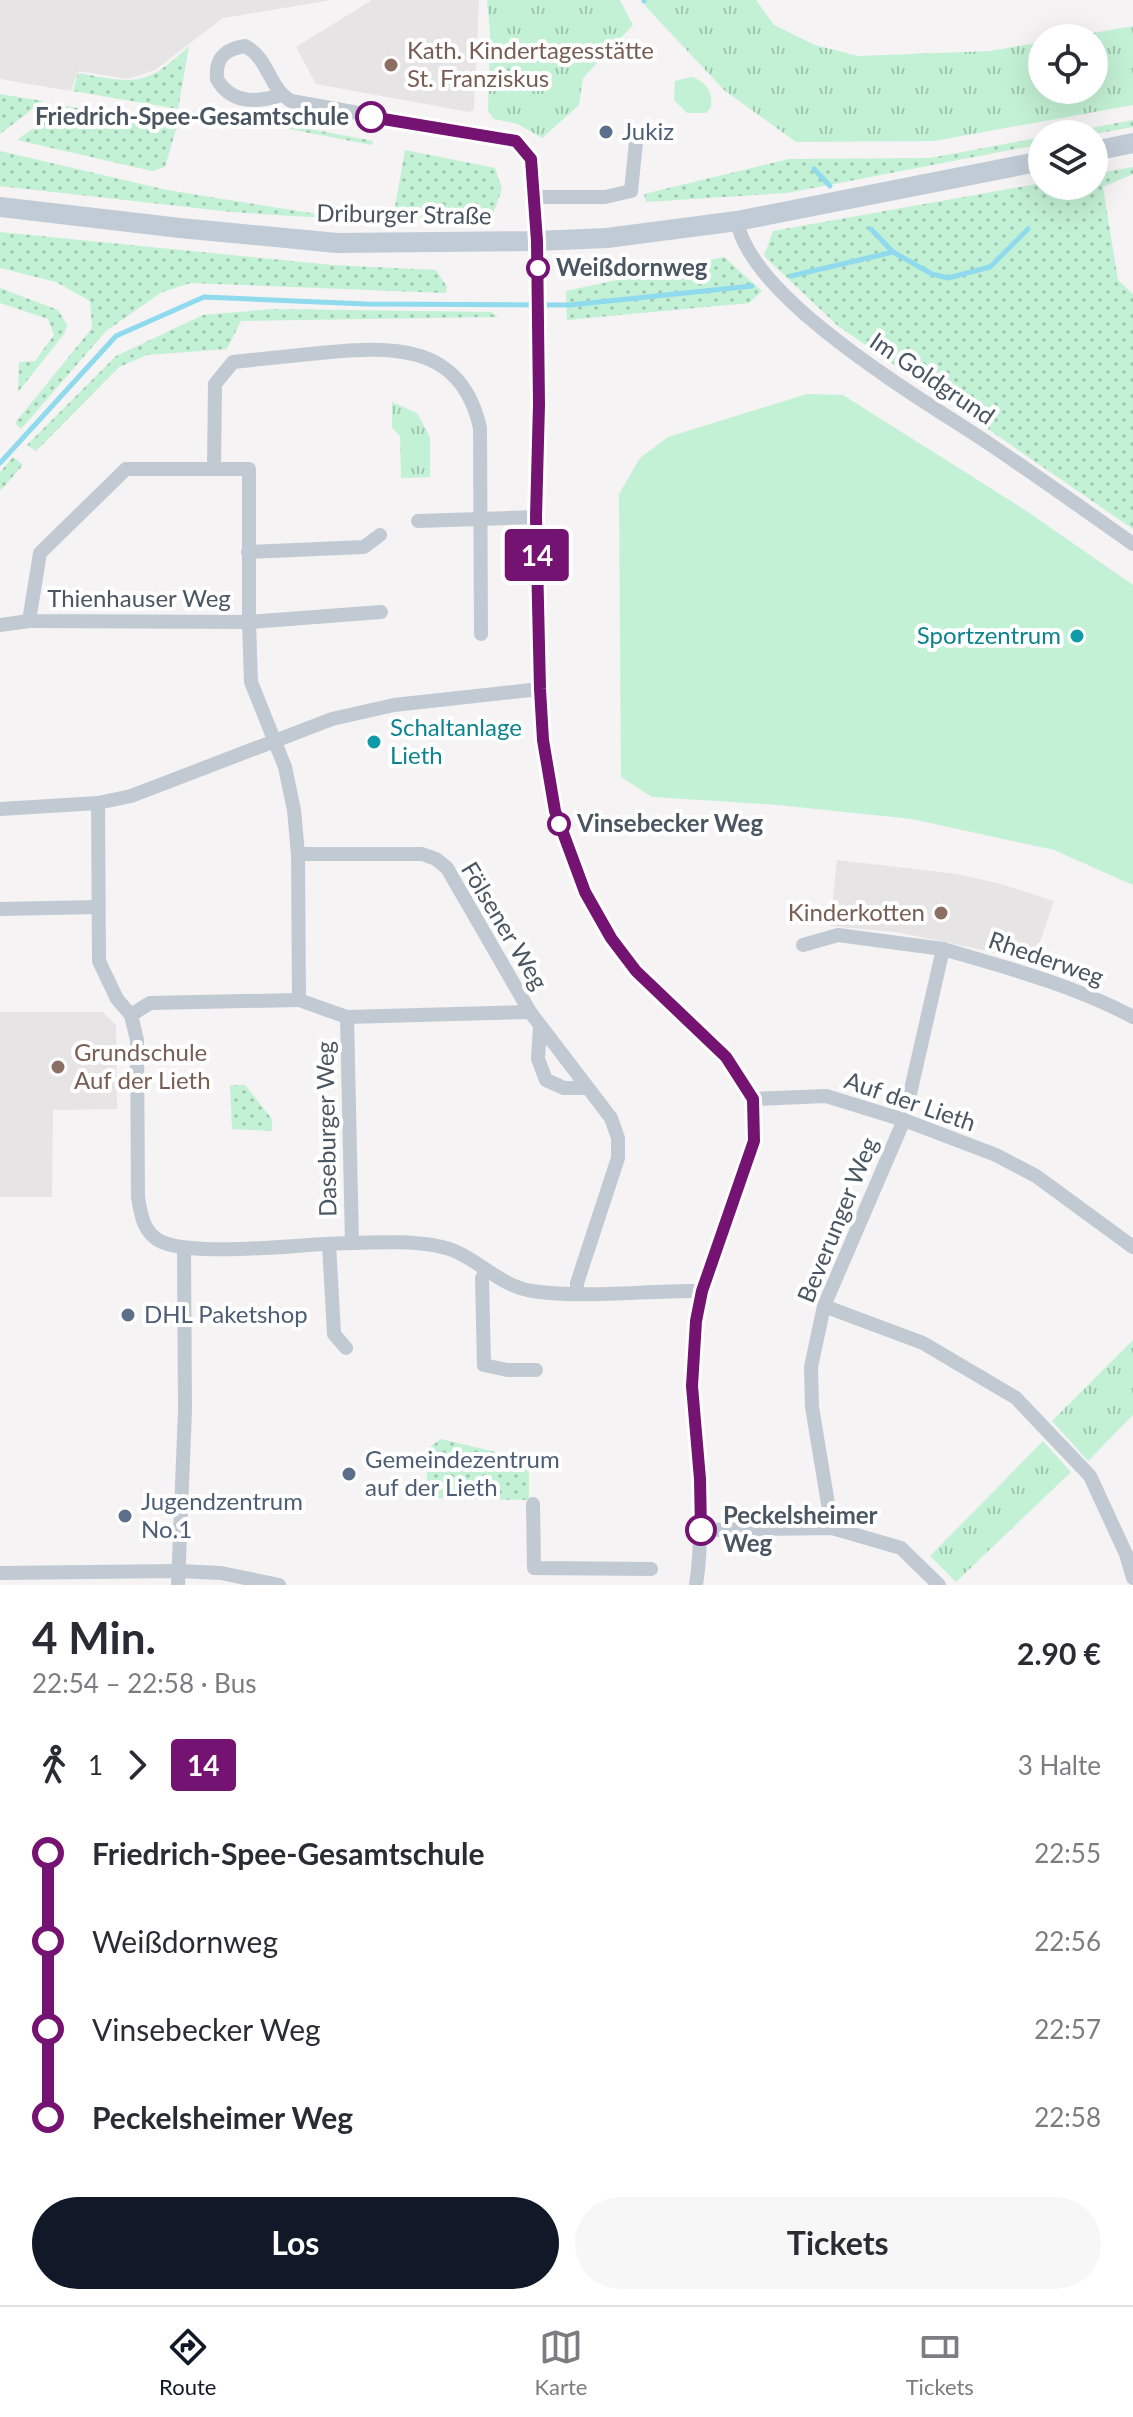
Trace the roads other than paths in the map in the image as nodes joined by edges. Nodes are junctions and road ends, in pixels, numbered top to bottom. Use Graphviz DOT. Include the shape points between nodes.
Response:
graph roads {
  1 [pos="281,95"];
  2 [pos="636,142"];
  3 [pos="1133,143"];
  4 [pos="1108,148"];
  5 [pos="1028,164"];
  6 [pos="534,197"];
  7 [pos="0,207"];
  8 [pos="737,221"];
  9 [pos="537,241"];
  10 [pos="214,468"];
  11 [pos="536,517"];
  12 [pos="480,520"];
  13 [pos="418,521"];
  14 [pos="380,535"];
  15 [pos="1133,544"];
  16 [pos="248,552"];
  17 [pos="381,612"];
  18 [pos="29,621"];
  19 [pos="249,622"];
  20 [pos="0,625"];
  21 [pos="481,634"];
  22 [pos="540,689"];
  23 [pos="276,739"];
  24 [pos="98,803"];
  25 [pos="0,809"];
  26 [pos="298,854"];
  27 [pos="98,907"];
  28 [pos="0,909"];
  29 [pos="803,945"];
  30 [pos="943,949"];
  31 [pos="299,1000"];
  32 [pos="530,1012"];
  33 [pos="131,1015"];
  34 [pos="347,1017"];
  35 [pos="1133,1017"];
  36 [pos="540,1027"];
  37 [pos="587,1088"];
  38 [pos="753,1099"];
  39 [pos="904,1120"];
  40 [pos="352,1243"];
  41 [pos="329,1244"];
  42 [pos="1132,1244"];
  43 [pos="184,1249"];
  44 [pos="487,1271"];
  45 [pos="702,1291"];
  46 [pos="577,1293"];
  47 [pos="824,1306"];
  48 [pos="346,1348"];
  49 [pos="536,1370"];
  50 [pos="533,1504"];
  51 [pos="832,1528"];
  52 [pos="701,1530"];
  53 [pos="559,1569"];
  54 [pos="651,1569"];
  55 [pos="0,1573"];
  56 [pos="178,1578"];
  57 [pos="1133,1578"];
  58 [pos="279,1585"];
  59 [pos="559,1585"];
  60 [pos="696,1585"];
  61 [pos="939,1585"];
  1 -- 1 [label="street" via="254,51 235,48 219,60 217,79 228,93 261,102"];
  1 -- 6 [label="street" via="382,119 516,141 531,159"];
  2 -- 6 [label="street" via="631,191 605,197"];
  3 -- 4 [label="main road"];
  5 -- 8 [label="main road, Driburger Straße"];
  6 -- 9 [label="street"];
  7 -- 9 [label="main road, Driburger Straße" via="337,243"];
  8 -- 9 [label="main road, Driburger Straße"];
  8 -- 15 [label="street, Im Goldgrund" via="758,267 833,340"];
  9 -- 11 [label="street"];
  10 -- 12 [label="street" via="215,384 233,362 374,347 409,351 435,362 459,382 476,409"];
  10 -- 16 [label="street, Thienhauser Weg" via="249,469"];
  10 -- 18 [label="street, Thienhauser Weg" via="126,469 40,553"];
  11 -- 12 [label="street"];
  11 -- 22 [label="street"];
  12 -- 13 [label="street"];
  12 -- 21 [label="street"];
  14 -- 16 [label="street" via="364,547"];
  16 -- 19 [label="street"];
  17 -- 19 [label="street, Thienhauser Weg"];
  18 -- 19 [label="street, Thienhauser Weg"];
  18 -- 20 [label="street, Thienhauser Weg"];
  19 -- 23 [label="street" via="251,682"];
  22 -- 23 [label="street" via="394,705"];
  22 -- 38 [label="street" via="555,811 585,892 636,971 726,1057"];
  23 -- 24 [label="street" via="131,796"];
  23 -- 26 [label="street" via="294,810"];
  24 -- 25 [label="street"];
  24 -- 27 [label="street"];
  26 -- 31 [label="street"];
  26 -- 32 [label="street, Fölsener Weg" via="422,854 436,859 447,868"];
  27 -- 28 [label="street"];
  27 -- 33 [label="street" via="99,961"];
  29 -- 30 [label="street, Rhederweg" via="838,935"];
  30 -- 35 [label="street, Rhederweg" via="1059,984"];
  30 -- 39 [label="street"];
  31 -- 33 [label="street, Daseburger Weg" via="150,1003"];
  31 -- 34 [label="street, Daseburger Weg"];
  32 -- 34 [label="street, Fölsener Weg"];
  32 -- 36 [label="street, Fölsener Weg"];
  33 -- 43 [label="street" via="137,1040 142,1221 152,1236"];
  34 -- 40 [label="street, Daseburger Weg"];
  36 -- 37 [label="street, Fölsener Weg"];
  36 -- 37 [label="street, Fölsener Weg" via="538,1059 546,1080 564,1088"];
  37 -- 46 [label="street, Fölsener Weg" via="611,1118 618,1158"];
  38 -- 39 [label="street, Auf der Lieth" via="826,1096"];
  38 -- 45 [label="street" via="754,1141"];
  39 -- 42 [label="street, Auf der Lieth" via="1036,1176"];
  39 -- 47 [label="street, Beverunger Weg"];
  40 -- 41 [label="street"];
  40 -- 44 [label="street" via="433,1244"];
  41 -- 43 [label="street"];
  41 -- 48 [label="street" via="334,1334"];
  43 -- 56 [label="street"];
  44 -- 46 [label="street" via="531,1291"];
  44 -- 49 [label="street" via="482,1278 484,1365"];
  45 -- 46 [label="street"];
  45 -- 52 [label="street" via="692,1386"];
  47 -- 51 [label="street, Beverunger Weg" via="811,1367 812,1407"];
  47 -- 57 [label="street" via="923,1343 1016,1398 1090,1476"];
  50 -- 53 [label="street" via="534,1568"];
  51 -- 52 [label="street"];
  51 -- 61 [label="street" via="901,1548"];
  52 -- 60 [label="street"];
  53 -- 54 [label="street"];
  53 -- 59 [label="street"];
  55 -- 56 [label="street"];
  56 -- 58 [label="street" via="221,1573"];
}
